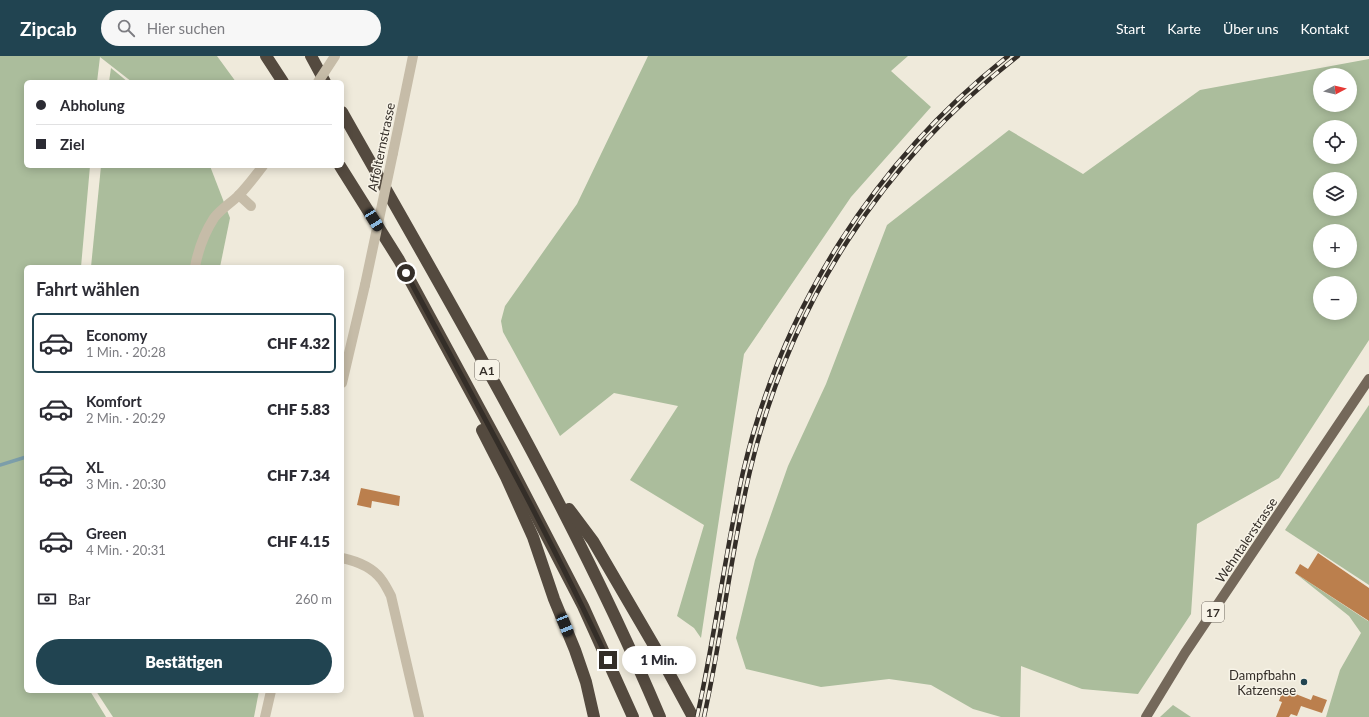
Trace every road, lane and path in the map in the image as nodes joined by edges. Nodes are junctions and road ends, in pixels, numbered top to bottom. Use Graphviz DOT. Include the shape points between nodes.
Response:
graph roads {
  1 [pos="266,56"];
  2 [pos="310,56"];
  3 [pos="335,56"];
  4 [pos="413,56"];
  5 [pos="282,80"];
  6 [pos="319,80"];
  7 [pos="324,80"];
  8 [pos="344,116"];
  9 [pos="261,168"];
  10 [pos="341,168"];
  11 [pos="239,195"];
  12 [pos="251,206"];
  13 [pos="195,265"];
  14 [pos="344,374"];
  15 [pos="1369,379"];
  16 [pos="465,382"];
  17 [pos="550,485"];
  18 [pos="344,558"];
  19 [pos="271,693"];
  20 [pos="264,717"];
  21 [pos="419,717"];
  22 [pos="594,717"];
  23 [pos="633,717"];
  24 [pos="660,717"];
  25 [pos="693,717"];
  26 [pos="1146,717"];
  1 -- 5 [label="highway"];
  2 -- 7 [label="highway"];
  3 -- 6 [label="street, bridge"];
  4 -- 14 [label="street, Affolternstrasse, bridge"];
  8 -- 17 [label="highway, A1"];
  9 -- 11 [label="street"];
  10 -- 16 [label="highway, A1" via="399,260"];
  11 -- 12 [label="street"];
  11 -- 13 [label="street" via="214,218"];
  15 -- 26 [label="main road, Wehntalerstrasse / 17"];
  16 -- 22 [label="highway" via="479,422 532,537 575,650"];
  16 -- 23 [label="highway, A1" via="556,552"];
  17 -- 24 [label="highway, A1" via="605,595"];
  17 -- 25 [label="highway" via="593,541"];
  18 -- 21 [label="street" via="368,567 381,578 391,596"];
  19 -- 20 [label="street"];
}
